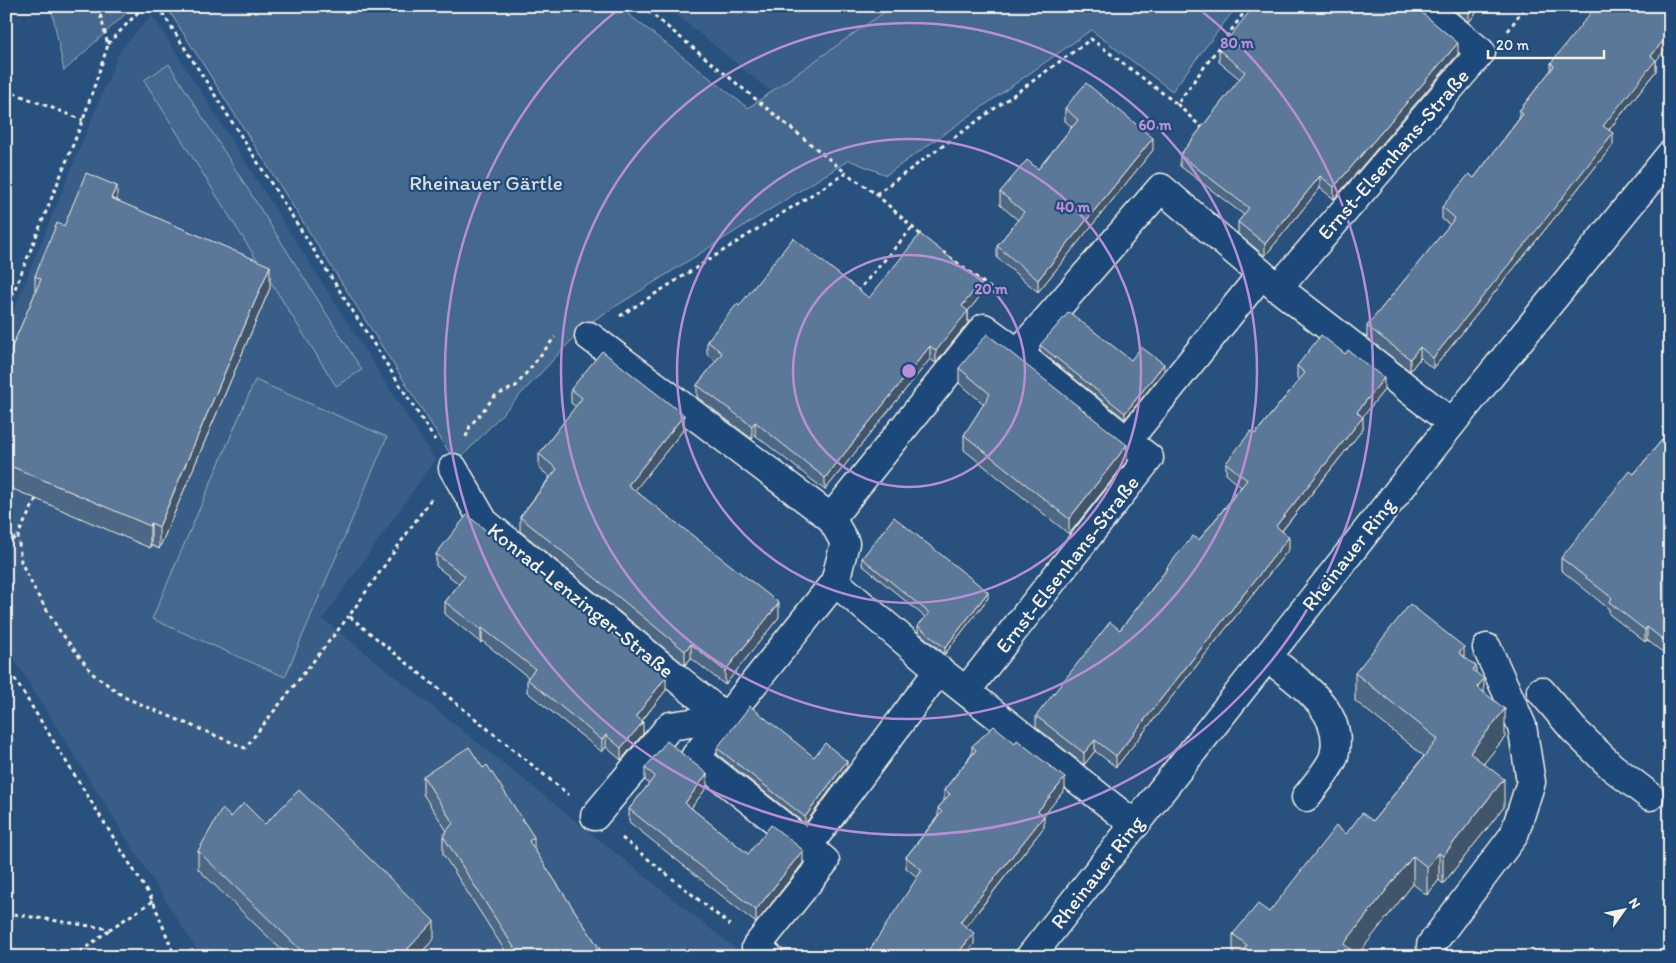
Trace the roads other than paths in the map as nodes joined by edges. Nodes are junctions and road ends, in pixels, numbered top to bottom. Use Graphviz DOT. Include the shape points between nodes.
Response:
graph roads {
  1 [pos="1424,6"];
  2 [pos="1670,155"];
  3 [pos="1270,281"];
  4 [pos="589,336"];
  5 [pos="1018,353"];
  6 [pos="1452,423"];
  7 [pos="1127,442"];
  8 [pos="452,468"];
  9 [pos="831,518"];
  10 [pos="835,582"];
  11 [pos="1487,648"];
  12 [pos="1267,657"];
  13 [pos="939,670"];
  14 [pos="966,691"];
  15 [pos="1542,691"];
  16 [pos="726,718"];
  17 [pos="1650,796"];
  18 [pos="1306,797"];
  19 [pos="595,816"];
  20 [pos="1135,825"];
  21 [pos="808,846"];
  22 [pos="1431,945"];
  23 [pos="763,952"];
  24 [pos="1039,954"];
  1 -- 3 [label="street, Ernst-Elsenhans-Straße" via="1481,52"];
  2 -- 6 [label="street, Rheinauer Ring"];
  3 -- 5 [label="street" via="1160,188"];
  3 -- 6 [label="street"];
  3 -- 7 [label="street, Ernst-Elsenhans-Straße"];
  4 -- 9 [label="street"];
  5 -- 7 [label="street, Ernst-Elsenhans-Straße"];
  5 -- 9 [label="street, Ernst-Elsenhans-Straße" via="984,328"];
  6 -- 12 [label="street, Rheinauer Ring"];
  7 -- 14 [label="street, Ernst-Elsenhans-Straße" via="1149,458"];
  8 -- 16 [label="street, Konrad-Lenzinger-Straße" via="484,522"];
  9 -- 10 [label="street" via="845,543"];
  10 -- 13 [label="street"];
  10 -- 16 [label="street"];
  11 -- 22 [label="street" via="1522,726 1531,782 1514,835"];
  12 -- 18 [label="street" via="1310,691 1329,715 1336,739 1334,757"];
  12 -- 20 [label="street, Rheinauer Ring"];
  13 -- 14 [label="street"];
  13 -- 21 [label="street"];
  14 -- 20 [label="street"];
  15 -- 17 [label="street" via="1574,730 1612,767"];
  16 -- 19 [label="street" via="670,726"];
  16 -- 21 [label="street" via="695,757"];
  20 -- 24 [label="street, Rheinauer Ring"];
  21 -- 23 [label="street" via="825,861"];
}
